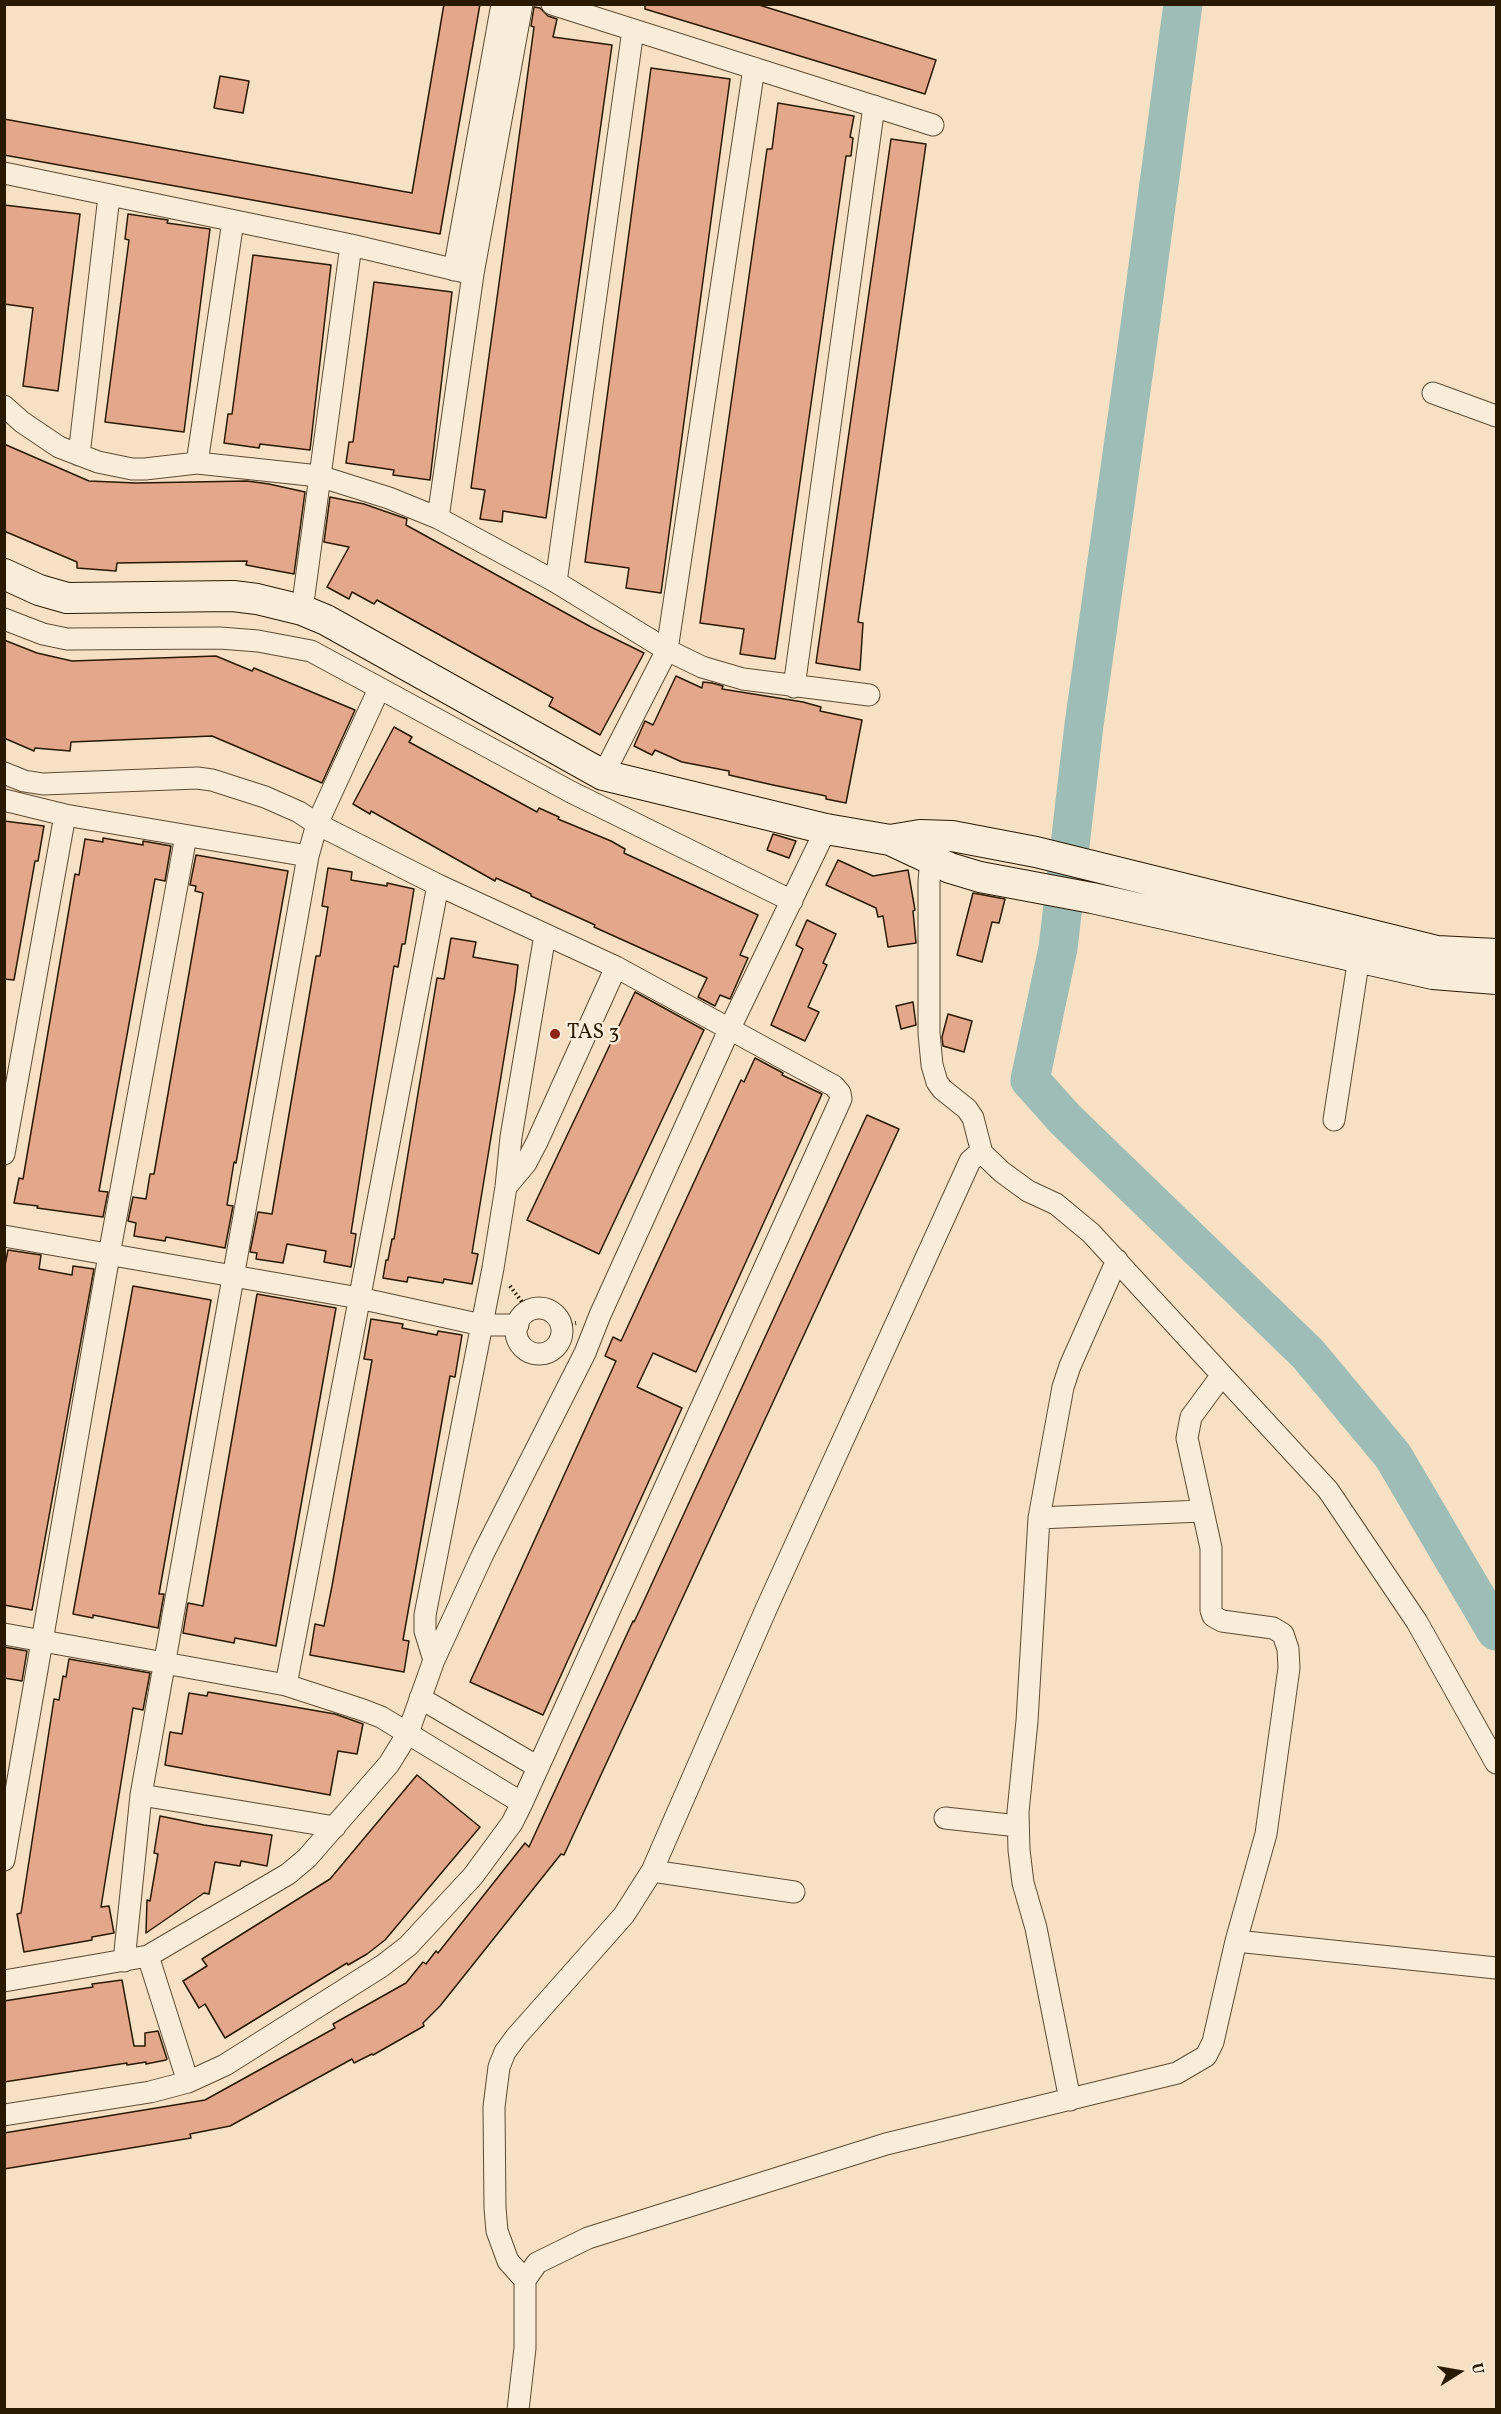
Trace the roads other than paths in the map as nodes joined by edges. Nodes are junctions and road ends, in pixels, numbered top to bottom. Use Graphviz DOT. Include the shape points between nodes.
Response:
graph roads {
  1 [pos="502,4"];
  2 [pos="522,4"];
  3 [pos="552,4"];
  4 [pos="633,30"];
  5 [pos="754,68"];
  6 [pos="874,106"];
  7 [pos="933,125"];
  8 [pos="489,132"];
  9 [pos="4,173"];
  10 [pos="109,196"];
  11 [pos="233,221"];
  12 [pos="351,245"];
  13 [pos="463,272"];
  14 [pos="1433,393"];
  15 [pos="4,406"];
  16 [pos="1497,416"];
  17 [pos="78,455"];
  18 [pos="197,463"];
  19 [pos="319,476"];
  20 [pos="438,518"];
  21 [pos="4,574"];
  22 [pos="556,582"];
  23 [pos="302,610"];
  24 [pos="4,619"];
  25 [pos="667,650"];
  26 [pos="794,687"];
  27 [pos="379,689"];
  28 [pos="869,695"];
  29 [pos="4,773"];
  30 [pos="603,775"];
  31 [pos="4,800"];
  32 [pos="65,815"];
  33 [pos="317,824"];
  34 [pos="826,830"];
  35 [pos="186,836"];
  36 [pos="936,847"];
  37 [pos="308,856"];
  38 [pos="438,885"];
  39 [pos="795,895"];
  40 [pos="1275,925"];
  41 [pos="545,935"];
  42 [pos="1497,954"];
  43 [pos="1359,957"];
  44 [pos="616,967"];
  45 [pos="1497,979"];
  46 [pos="729,1030"];
  47 [pos="1334,1120"];
  48 [pos="980,1141"];
  49 [pos="4,1154"];
  50 [pos="506,1187"];
  51 [pos="4,1236"];
  52 [pos="109,1255"];
  53 [pos="1116,1260"];
  54 [pos="234,1275"];
  55 [pos="359,1298"];
  56 [pos="482,1325"];
  57 [pos="518,1325"];
  58 [pos="561,1338"];
  59 [pos="585,1353"];
  60 [pos="1222,1375"];
  61 [pos="1201,1511"];
  62 [pos="1039,1518"];
  63 [pos="4,1634"];
  64 [pos="42,1641"];
  65 [pos="434,1660"];
  66 [pos="165,1663"];
  67 [pos="286,1685"];
  68 [pos="420,1698"];
  69 [pos="408,1733"];
  70 [pos="1497,1763"];
  71 [pos="538,1767"];
  72 [pos="141,1795"];
  73 [pos="522,1803"];
  74 [pos="945,1818"];
  75 [pos="1018,1826"];
  76 [pos="335,1827"];
  77 [pos="4,1860"];
  78 [pos="652,1871"];
  79 [pos="794,1892"];
  80 [pos="1236,1941"];
  81 [pos="148,1956"];
  82 [pos="124,1961"];
  83 [pos="1497,1968"];
  84 [pos="4,1976"];
  85 [pos="5,1981"];
  86 [pos="188,2082"];
  87 [pos="1070,2100"];
  88 [pos="4,2115"];
  89 [pos="525,2280"];
  90 [pos="518,2409"];
  1 -- 8 [label="street"];
  2 -- 8 [label="street"];
  3 -- 4 [label="street"];
  4 -- 5 [label="street"];
  4 -- 22 [label="street"];
  5 -- 6 [label="street"];
  5 -- 25 [label="street"];
  6 -- 7 [label="street"];
  6 -- 26 [label="street"];
  8 -- 13 [label="street"];
  9 -- 10 [label="street"];
  10 -- 11 [label="street"];
  10 -- 17 [label="street"];
  11 -- 12 [label="street"];
  11 -- 18 [label="street"];
  12 -- 13 [label="street"];
  12 -- 19 [label="street"];
  13 -- 20 [label="street"];
  14 -- 16 [label="street"];
  15 -- 17 [label="street" via="38,434"];
  17 -- 18 [label="street" via="132,469"];
  18 -- 19 [label="street"];
  19 -- 20 [label="street"];
  19 -- 23 [label="street"];
  20 -- 22 [label="street"];
  21 -- 23 [label="street" via="67,598 233,596"];
  22 -- 25 [label="street"];
  23 -- 30 [label="street"];
  24 -- 27 [label="street" via="67,639 220,638 269,643 311,651"];
  25 -- 26 [label="street" via="702,667 743,679"];
  25 -- 30 [label="street"];
  26 -- 28 [label="street"];
  27 -- 33 [label="street"];
  27 -- 39 [label="street" via="571,792"];
  29 -- 33 [label="street" via="43,784 212,780 265,797"];
  30 -- 34 [label="street"];
  31 -- 32 [label="street"];
  32 -- 35 [label="street"];
  32 -- 49 [label="street"];
  33 -- 37 [label="street"];
  33 -- 38 [label="street"];
  34 -- 36 [label="street"];
  34 -- 39 [label="street"];
  35 -- 37 [label="street"];
  35 -- 52 [label="street"];
  36 -- 40 [label="street" via="1036,852"];
  36 -- 40 [label="street" via="950,868 981,877"];
  36 -- 48 [label="street" via="928,984 932,1065 942,1089 967,1109"];
  37 -- 54 [label="street"];
  38 -- 41 [label="street"];
  38 -- 55 [label="street"];
  39 -- 46 [label="street"];
  40 -- 42 [label="street" via="1437,951"];
  40 -- 43 [label="street"];
  41 -- 44 [label="street"];
  41 -- 50 [label="street"];
  43 -- 45 [label="street" via="1433,974"];
  43 -- 47 [label="street"];
  44 -- 46 [label="street"];
  44 -- 50 [label="street" via="537,1142"];
  46 -- 59 [label="street"];
  46 -- 71 [label="street" via="834,1086 840,1093 840,1104"];
  48 -- 53 [label="street" via="1002,1172 1076,1219"];
  48 -- 78 [label="street" via="767,1606"];
  50 -- 56 [label="street"];
  51 -- 52 [label="street"];
  52 -- 54 [label="street"];
  52 -- 64 [label="street"];
  53 -- 60 [label="street"];
  53 -- 62 [label="street" via="1063,1387"];
  54 -- 55 [label="street"];
  54 -- 66 [label="street"];
  55 -- 56 [label="street"];
  55 -- 67 [label="street"];
  56 -- 57 [label="street"];
  56 -- 65 [label="street" via="425,1615 425,1631"];
  57 -- 58 [label="street" via="529,1311 546,1310 560,1321"];
  57 -- 58 [label="street" via="519,1342 532,1353 550,1352"];
  58 -- 59 [label="street"];
  59 -- 65 [label="street"];
  60 -- 61 [label="street" via="1188,1427"];
  60 -- 70 [label="street" via="1328,1490 1356,1529 1418,1622"];
  61 -- 62 [label="street"];
  61 -- 80 [label="street" via="1210,1548 1213,1616 1222,1621 1273,1628 1283,1634 1288,1649 1266,1834"];
  62 -- 75 [label="street"];
  63 -- 64 [label="street"];
  64 -- 66 [label="street"];
  64 -- 77 [label="street"];
  65 -- 68 [label="street"];
  66 -- 67 [label="street"];
  66 -- 72 [label="street"];
  67 -- 69 [label="street" via="381,1717"];
  68 -- 69 [label="street"];
  68 -- 71 [label="street"];
  69 -- 73 [label="street"];
  69 -- 76 [label="street" via="389,1764"];
  71 -- 73 [label="street"];
  72 -- 76 [label="street"];
  72 -- 82 [label="street"];
  73 -- 86 [label="street" via="473,1876 408,1946 225,2065"];
  74 -- 75 [label="street"];
  75 -- 87 [label="street" via="1023,1883 1036,1928"];
  76 -- 81 [label="street" via="288,1874"];
  78 -- 79 [label="street"];
  78 -- 89 [label="street" via="624,1916 516,2037 498,2067 494,2107 497,2231 508,2261"];
  80 -- 83 [label="street"];
  80 -- 87 [label="street" via="1214,2042 1206,2056 1177,2073"];
  81 -- 82 [label="street"];
  81 -- 86 [label="street"];
  82 -- 85 [label="street"];
  84 -- 85 [label="street"];
  86 -- 88 [label="street" via="150,2092"];
  87 -- 89 [label="street" via="886,2144 588,2238 537,2263"];
  89 -- 90 [label="street" via="525,2348"];
}
